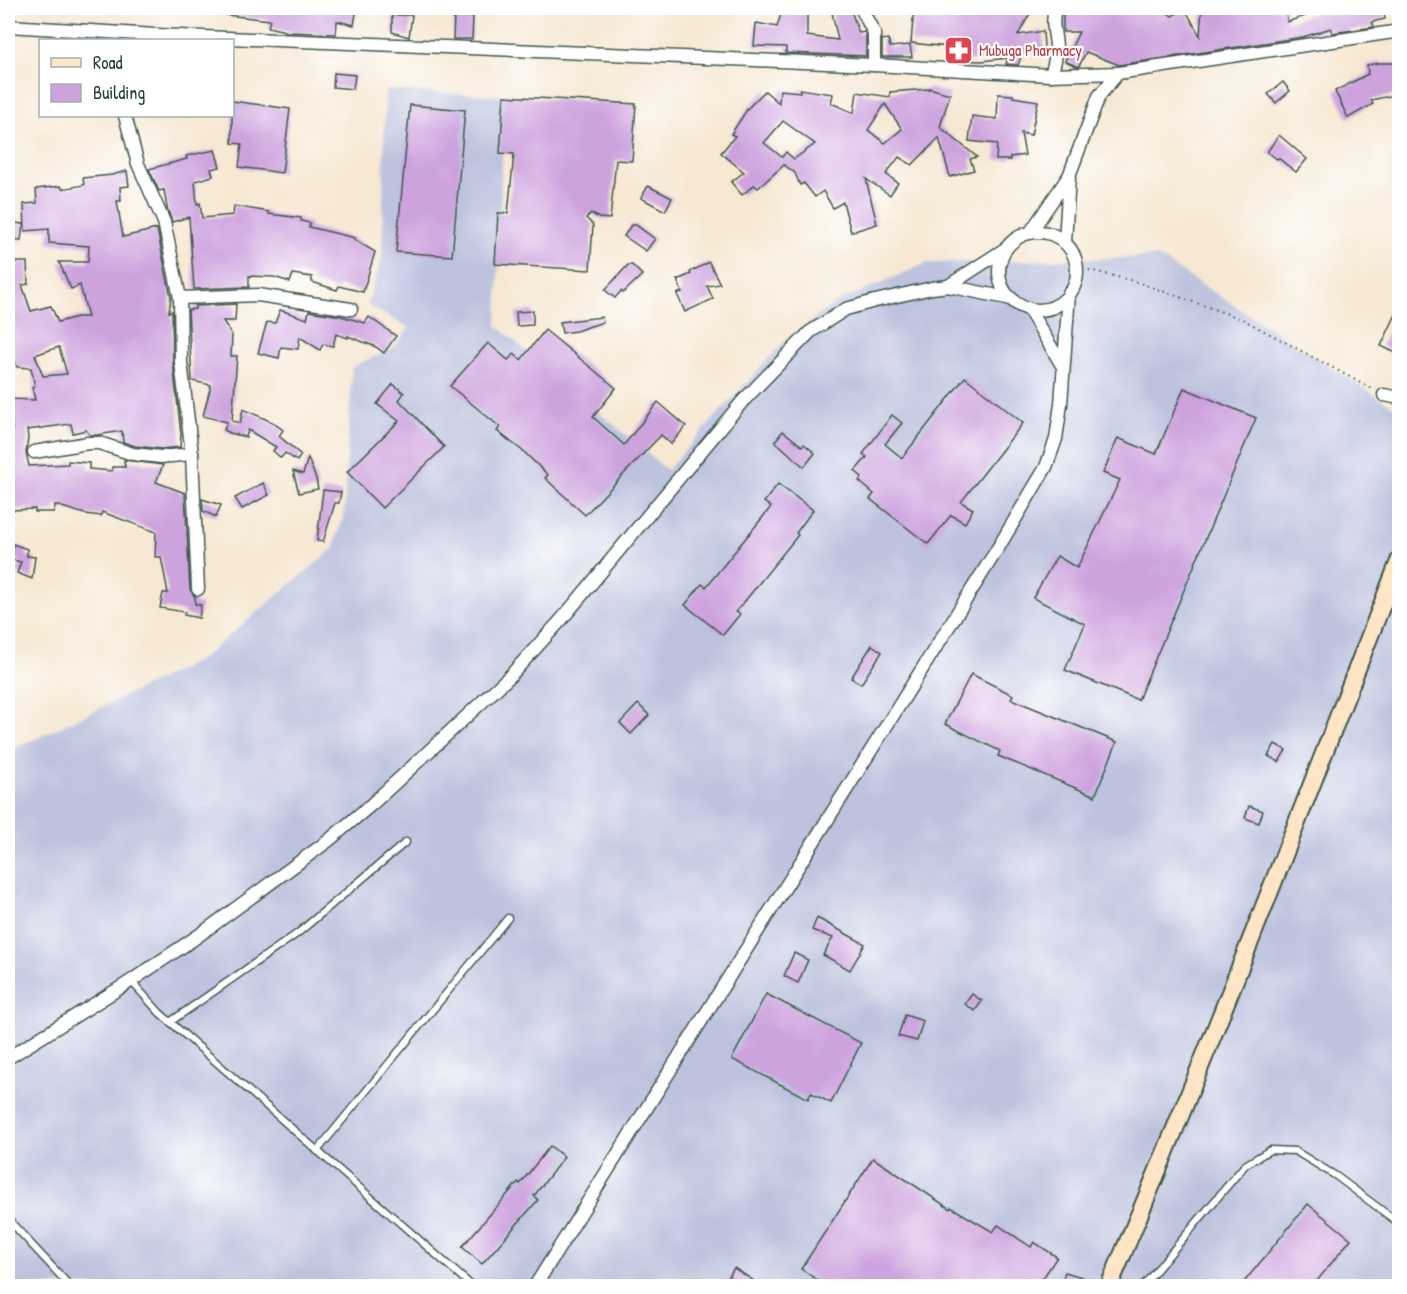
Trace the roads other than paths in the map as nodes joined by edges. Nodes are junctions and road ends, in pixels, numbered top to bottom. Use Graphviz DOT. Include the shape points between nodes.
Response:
graph roads {
  1 [pos="861,8"];
  2 [pos="1055,8"];
  3 [pos="8,26"];
  4 [pos="1400,31"];
  5 [pos="156,38"];
  6 [pos="183,39"];
  7 [pos="234,41"];
  8 [pos="874,65"];
  9 [pos="1118,72"];
  10 [pos="1051,75"];
  11 [pos="125,117"];
  12 [pos="1069,176"];
  13 [pos="1030,233"];
  14 [pos="1065,242"];
  15 [pos="1007,248"];
  16 [pos="948,286"];
  17 [pos="1069,293"];
  18 [pos="180,298"];
  19 [pos="1011,299"];
  20 [pos="1028,308"];
  21 [pos="351,309"];
  22 [pos="1063,368"];
  23 [pos="1384,395"];
  24 [pos="1400,398"];
  25 [pos="34,452"];
  26 [pos="192,454"];
  27 [pos="1400,559"];
  28 [pos="198,589"];
  29 [pos="406,842"];
  30 [pos="508,918"];
  31 [pos="131,981"];
  32 [pos="170,1022"];
  33 [pos="8,1058"];
  34 [pos="317,1151"];
  35 [pos="8,1219"];
  36 [pos="1400,1224"];
  37 [pos="70,1287"];
  38 [pos="472,1287"];
  39 [pos="535,1287"];
  40 [pos="1109,1287"];
  41 [pos="1143,1287"];
  1 -- 8 [label="street" via="874,33"];
  2 -- 10 [label="street" via="1052,30 1056,58"];
  3 -- 5 [label="street"];
  4 -- 9 [label="street"];
  5 -- 6 [label="street"];
  7 -- 8 [label="street"];
  8 -- 10 [label="street"];
  9 -- 10 [label="street"];
  9 -- 12 [label="street" via="1099,96"];
  11 -- 18 [label="street" via="138,164 164,222"];
  12 -- 13 [label="street"];
  12 -- 14 [label="street"];
  13 -- 14 [label="street" via="1048,233"];
  13 -- 15 [label="street"];
  14 -- 17 [label="street" via="1077,267"];
  15 -- 16 [label="street"];
  15 -- 19 [label="street" via="999,274"];
  16 -- 19 [label="street"];
  16 -- 31 [label="street" via="846,309 810,332 742,402 510,676 328,841"];
  17 -- 20 [label="street" via="1046,309"];
  17 -- 22 [label="street"];
  18 -- 21 [label="street" via="258,295"];
  18 -- 26 [label="street"];
  19 -- 20 [label="street"];
  20 -- 22 [label="street"];
  22 -- 39 [label="street" via="1056,439 1046,467"];
  23 -- 24 [label="street"];
  25 -- 26 [label="street" via="88,442 133,454"];
  26 -- 28 [label="street"];
  27 -- 40 [label="main road"];
  29 -- 32 [label="lane" via="298,933"];
  30 -- 34 [label="lane"];
  31 -- 32 [label="lane"];
  31 -- 33 [label="street"];
  32 -- 34 [label="lane"];
  34 -- 38 [label="lane"];
  35 -- 37 [label="lane"];
  36 -- 41 [label="lane" via="1336,1176 1294,1151 1270,1150 1245,1165"];
}
